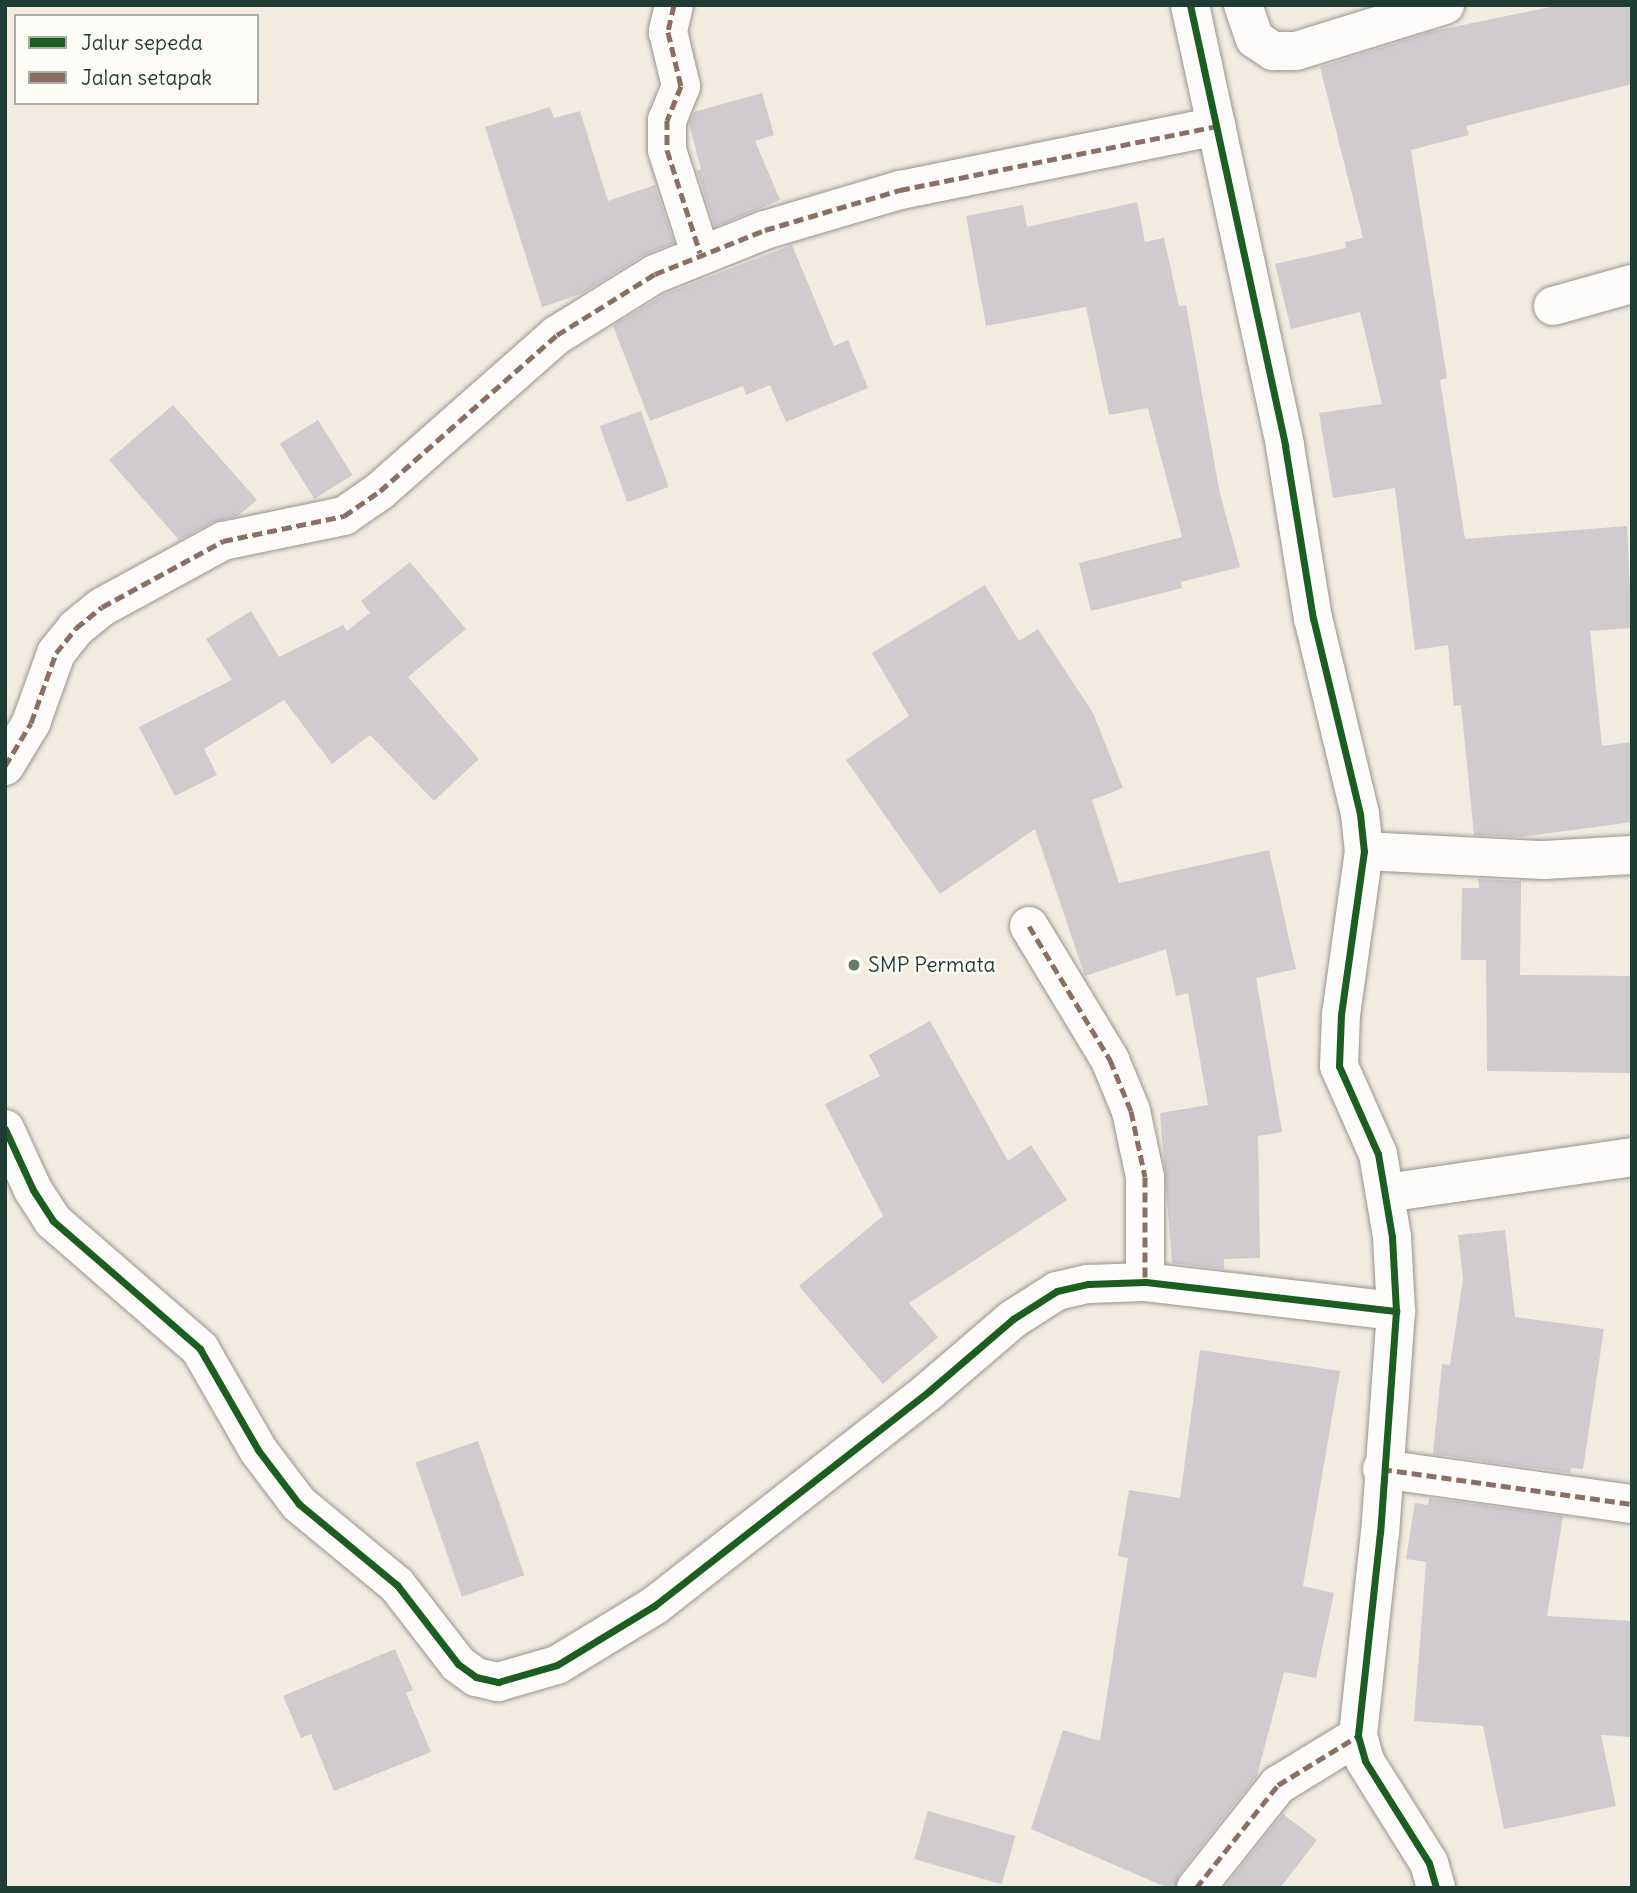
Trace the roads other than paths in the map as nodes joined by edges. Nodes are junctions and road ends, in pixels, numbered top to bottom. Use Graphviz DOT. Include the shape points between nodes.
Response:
graph roads {
  1 [pos="674,5"];
  2 [pos="1190,5"];
  3 [pos="1243,5"];
  4 [pos="1445,5"];
  5 [pos="1217,126"];
  6 [pos="701,253"];
  7 [pos="1632,284"];
  8 [pos="1553,306"];
  9 [pos="5,766"];
  10 [pos="1364,851"];
  11 [pos="1632,855"];
  12 [pos="1029,926"];
  13 [pos="5,1129"];
  14 [pos="1632,1157"];
  15 [pos="1386,1193"];
  16 [pos="1145,1282"];
  17 [pos="1396,1311"];
  18 [pos="1382,1469"];
  19 [pos="1632,1504"];
  20 [pos="1357,1736"];
  21 [pos="1196,1888"];
  22 [pos="1436,1888"];
  1 -- 6 [label="street" via="668,32 681,86 667,120 667,150"];
  2 -- 5 [label="street"];
  3 -- 4 [label="street" via="1255,38 1273,51 1296,51"];
  5 -- 6 [label="street" via="900,190"];
  5 -- 10 [label="street" via="1285,446 1313,618 1352,766"];
  6 -- 9 [label="street" via="654,274 557,335 380,491 344,516 223,541 103,607 76,628 56,653 32,723"];
  7 -- 8 [label="street"];
  10 -- 11 [label="street" via="1544,860"];
  10 -- 15 [label="street" via="1341,1014 1339,1066 1371,1134"];
  12 -- 16 [label="street" via="1110,1060 1131,1111 1146,1177"];
  13 -- 16 [label="street" via="53,1221 200,1349 258,1450 292,1496 316,1522 397,1585 458,1664 476,1678 498,1682 557,1665 654,1606 1036,1303 1057,1291 1088,1284"];
  14 -- 15 [label="street"];
  15 -- 17 [label="street"];
  16 -- 17 [label="street"];
  17 -- 18 [label="street"];
  18 -- 19 [label="street"];
  18 -- 20 [label="street"];
  20 -- 21 [label="street" via="1278,1786 1246,1820"];
  20 -- 22 [label="street" via="1365,1761 1429,1863"];
}
